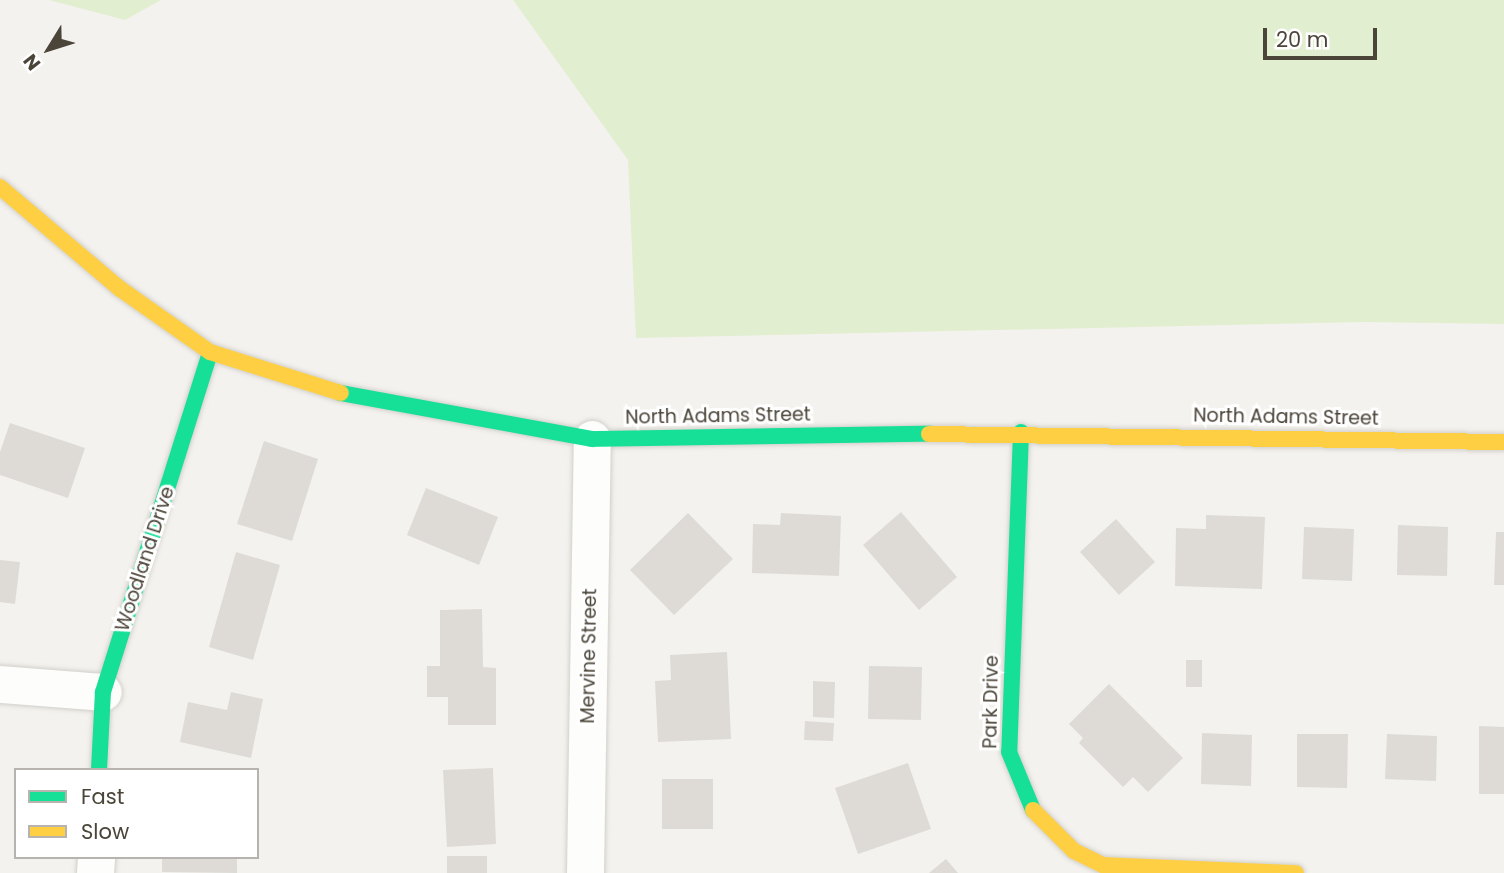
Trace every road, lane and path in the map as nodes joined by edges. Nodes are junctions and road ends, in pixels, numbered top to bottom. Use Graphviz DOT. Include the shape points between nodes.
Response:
graph roads {
  1 [pos="0,187"];
  2 [pos="211,352"];
  3 [pos="1021,432"];
  4 [pos="592,439"];
  5 [pos="1504,442"];
  6 [pos="0,684"];
  7 [pos="103,692"];
  8 [pos="99,768"];
  9 [pos="586,873"];
  10 [pos="1296,873"];
  1 -- 2 [label="street, North Adams Street" via="119,289"];
  2 -- 4 [label="street, North Adams Street" via="345,394"];
  2 -- 7 [label="street, Woodland Drive"];
  3 -- 4 [label="street, North Adams Street"];
  3 -- 5 [label="street, North Adams Street"];
  3 -- 10 [label="street, Park Drive" via="1010,752 1024,796 1037,817 1074,851 1102,865"];
  4 -- 9 [label="street, Mervine Street"];
  6 -- 7 [label="street"];
  7 -- 8 [label="street, Woodland Drive"];
}
